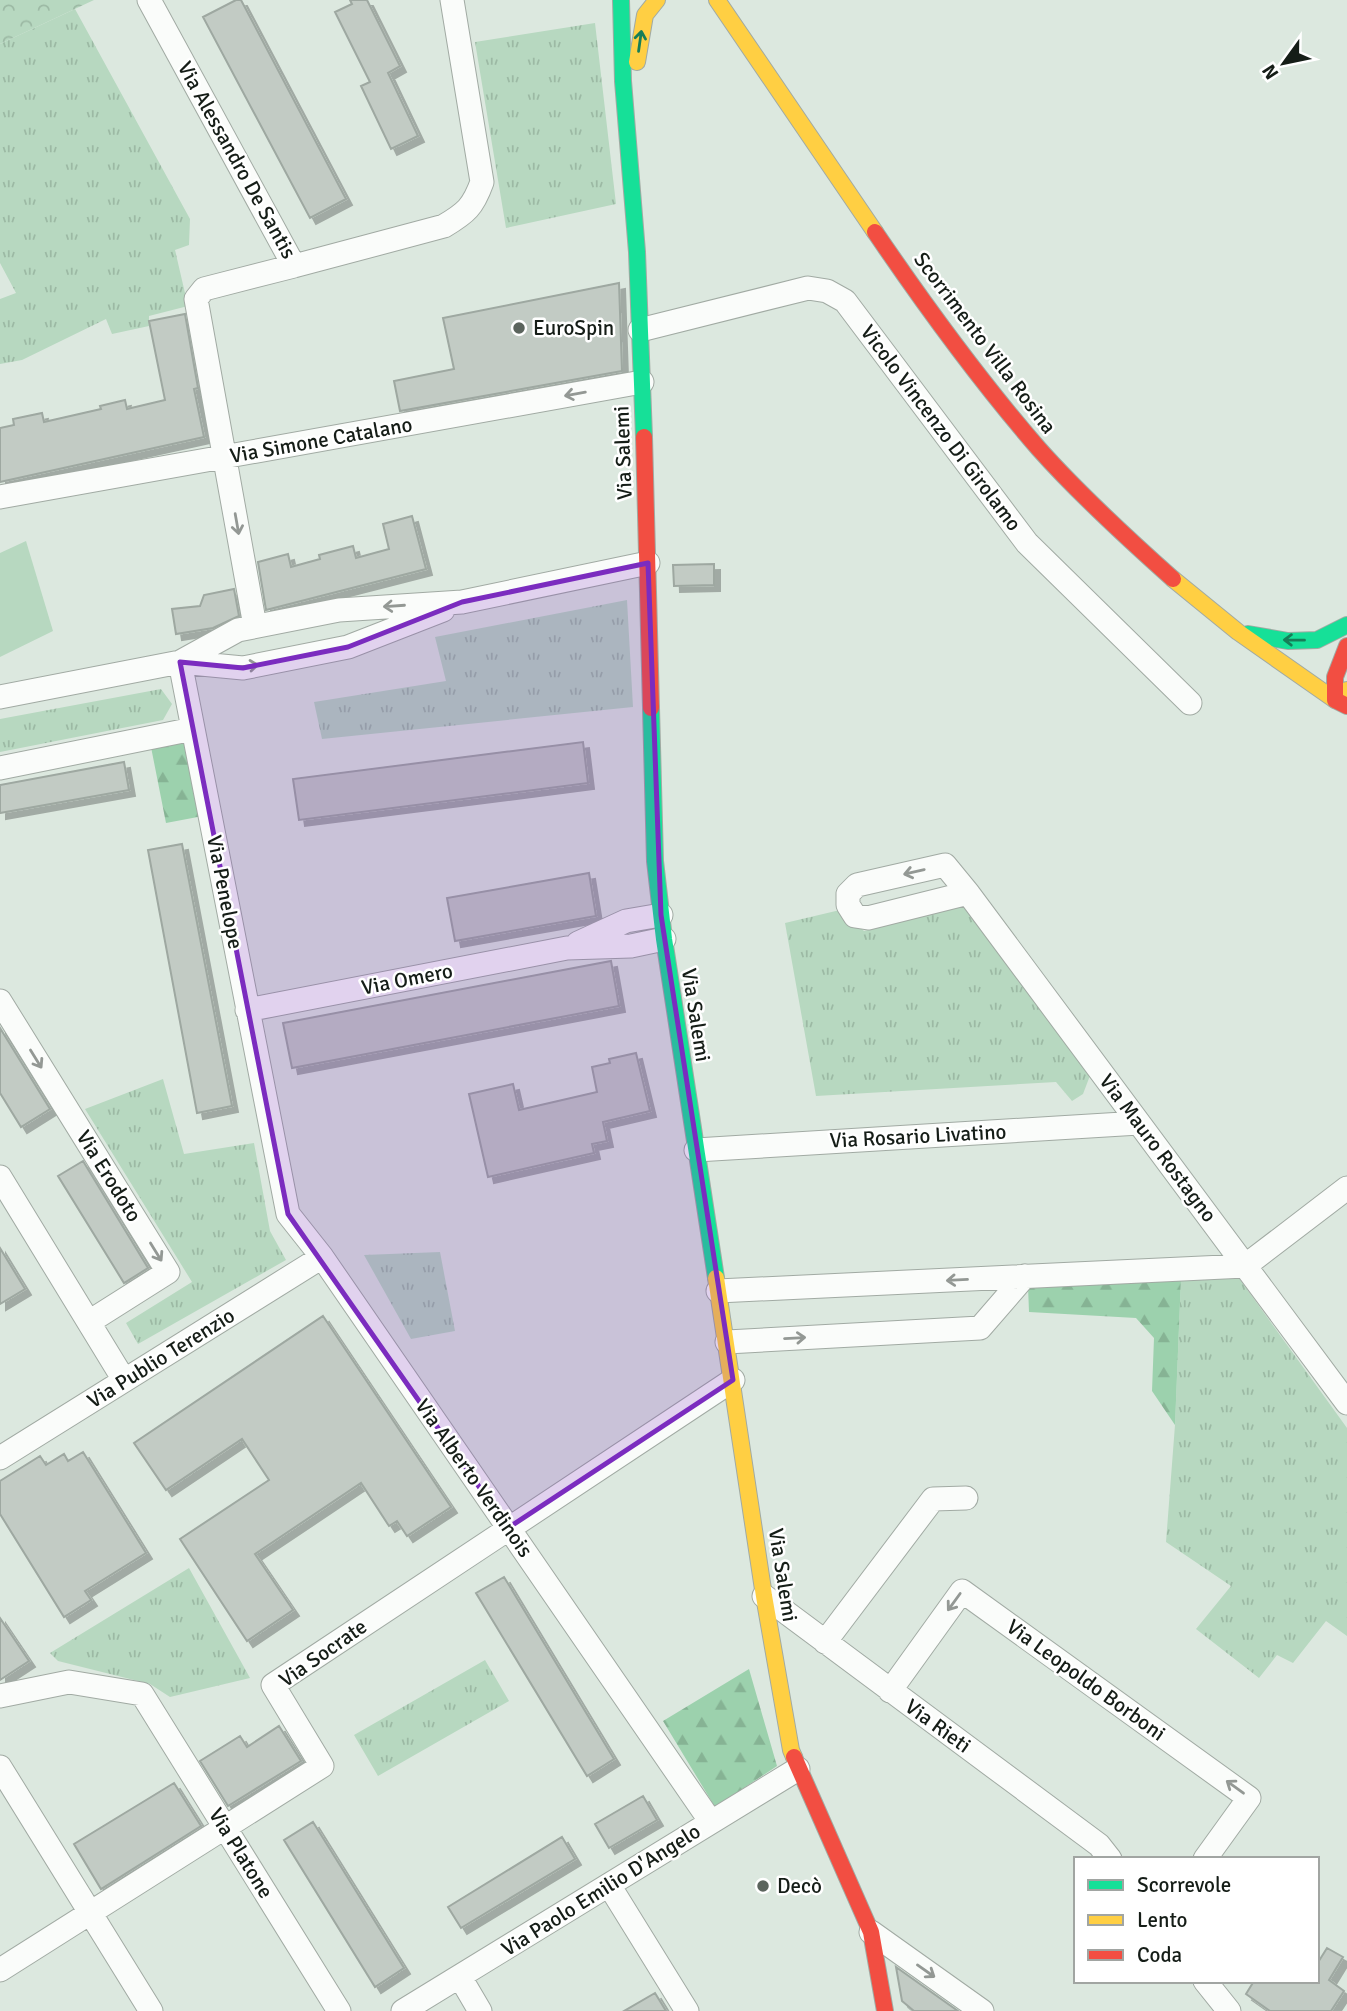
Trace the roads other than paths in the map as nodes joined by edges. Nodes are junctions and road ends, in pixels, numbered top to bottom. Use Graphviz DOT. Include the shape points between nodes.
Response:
graph roads {
  1 [pos="149,0"];
  2 [pos="452,0"];
  3 [pos="604,0"];
  4 [pos="621,0"];
  5 [pos="657,0"];
  6 [pos="703,0"];
  7 [pos="721,6"];
  8 [pos="623,81"];
  9 [pos="629,133"];
  10 [pos="294,266"];
  11 [pos="640,330"];
  12 [pos="642,382"];
  13 [pos="225,457"];
  14 [pos="0,497"];
  15 [pos="648,563"];
  16 [pos="462,602"];
  17 [pos="1347,625"];
  18 [pos="255,626"];
  19 [pos="1238,632"];
  20 [pos="1347,646"];
  21 [pos="180,662"];
  22 [pos="0,697"];
  23 [pos="1343,699"];
  24 [pos="1190,703"];
  25 [pos="193,729"];
  26 [pos="0,768"];
  27 [pos="968,893"];
  28 [pos="661,915"];
  29 [pos="664,939"];
  30 [pos="567,948"];
  31 [pos="0,1001"];
  32 [pos="247,1010"];
  33 [pos="269,1121"];
  34 [pos="1139,1123"];
  35 [pos="696,1150"];
  36 [pos="0,1177"];
  37 [pos="1347,1188"];
  38 [pos="322,1258"];
  39 [pos="1245,1266"];
  40 [pos="1025,1276"];
  41 [pos="718,1292"];
  42 [pos="89,1322"];
  43 [pos="727,1342"];
  44 [pos="124,1380"];
  45 [pos="733,1380"];
  46 [pos="1347,1404"];
  47 [pos="2,1451"];
  48 [pos="966,1498"];
  49 [pos="508,1528"];
  50 [pos="764,1596"];
  51 [pos="825,1642"];
  52 [pos="890,1691"];
  53 [pos="0,1696"];
  54 [pos="0,1767"];
  55 [pos="798,1769"];
  56 [pos="711,1822"];
  57 [pos="225,1828"];
  58 [pos="1108,1857"];
  59 [pos="1207,1857"];
  60 [pos="610,1885"];
  61 [pos="91,1914"];
  62 [pos="871,1932"];
  63 [pos="0,1970"];
  64 [pos="460,1977"];
  65 [pos="1207,1983"];
  66 [pos="151,2011"];
  67 [pos="339,2011"];
  68 [pos="403,2011"];
  69 [pos="481,2011"];
  70 [pos="687,2011"];
  71 [pos="885,2011"];
  72 [pos="982,2011"];
  73 [pos="1229,2011"];
  1 -- 10 [label="street, Via Alessandro De Santis"];
  2 -- 10 [label="street, Via Alessandro De Santis" via="482,182 476,200 444,226"];
  3 -- 8 [label="street"];
  4 -- 8 [label="street, Via Salemi"];
  9 -- 5 [label="street, one-way" via="640,33 645,15"];
  6 -- 7 [label="street"];
  7 -- 19 [label="street, Scorrimento Villa Rosina" via="975,372 1041,451 1107,518"];
  8 -- 9 [label="street, Via Salemi"];
  9 -- 11 [label="street, Via Salemi"];
  10 -- 13 [label="street" via="204,289 197,299"];
  11 -- 12 [label="street, Via Salemi"];
  11 -- 24 [label="street, Vicolo Vincenzo Di Girolamo" via="808,288 827,291 845,302 1027,543"];
  12 -- 13 [label="street, Via Simone Catalano, one-way"];
  12 -- 15 [label="street, Via Salemi"];
  13 -- 14 [label="street, Via Simone Catalano"];
  13 -- 18 [label="street, one-way"];
  15 -- 16 [label="street"];
  15 -- 28 [label="street, Via Salemi" via="655,861"];
  16 -- 18 [label="street, one-way" via="339,610"];
  21 -- 16 [label="street, one-way" via="243,668 348,647"];
  17 -- 19 [label="street, one-way" via="1317,640 1288,641"];
  18 -- 21 [label="street" via="238,630"];
  19 -- 23 [label="street, Scorrimento Villa Rosina"];
  20 -- 23 [label="street" via="1335,677"];
  21 -- 22 [label="street"];
  21 -- 25 [label="street, Via Penelope"];
  25 -- 26 [label="street"];
  25 -- 32 [label="street, Via Penelope"];
  27 -- 34 [label="street, Via Mauro Rostagno"];
  28 -- 29 [label="street, Via Salemi"];
  28 -- 30 [label="street" via="626,921"];
  29 -- 30 [label="street" via="631,946"];
  29 -- 35 [label="street, Via Salemi"];
  30 -- 32 [label="street, Via Omero"];
  31 -- 42 [label="street, Via Erodoto, one-way" via="168,1272"];
  32 -- 33 [label="street, Via Penelope"];
  33 -- 38 [label="street, Via Alberto Verdinois" via="288,1213"];
  34 -- 35 [label="street, Via Rosario Livatino"];
  34 -- 39 [label="street, Via Mauro Rostagno"];
  35 -- 41 [label="street, Via Salemi"];
  36 -- 42 [label="street"];
  37 -- 39 [label="street"];
  38 -- 44 [label="street, Via Publio Terenzio"];
  38 -- 49 [label="street, Via Alberto Verdinois"];
  39 -- 40 [label="street"];
  39 -- 46 [label="street, Via Mauro Rostagno"];
  40 -- 41 [label="street, one-way"];
  43 -- 40 [label="street, one-way" via="980,1328"];
  41 -- 43 [label="street, Via Salemi"];
  42 -- 44 [label="street"];
  43 -- 45 [label="street, Via Salemi"];
  44 -- 47 [label="street, Via Publio Terenzio"];
  45 -- 49 [label="street, Via Socrate"];
  45 -- 50 [label="street, Via Salemi"];
  48 -- 51 [label="street" via="933,1499"];
  49 -- 56 [label="street, Via Alberto Verdinois"];
  49 -- 57 [label="street, Via Socrate" via="273,1685 322,1766"];
  50 -- 51 [label="street, Via Rieti"];
  50 -- 55 [label="street, Via Salemi"];
  51 -- 52 [label="street, Via Rieti"];
  52 -- 58 [label="street, Via Rieti" via="1099,1845"];
  59 -- 52 [label="street, Via Leopoldo Borboni, one-way" via="1249,1798 961,1591"];
  53 -- 57 [label="street, Via Platone" via="69,1682 142,1694"];
  54 -- 61 [label="street"];
  55 -- 56 [label="street, Via Paolo Emilio D'Angelo"];
  55 -- 62 [label="street, Via Salemi"];
  56 -- 60 [label="street, Via Paolo Emilio D'Angelo"];
  57 -- 61 [label="street, Via Socrate"];
  57 -- 67 [label="street, Via Platone"];
  60 -- 64 [label="street, Via Paolo Emilio D'Angelo"];
  60 -- 70 [label="street"];
  61 -- 63 [label="street, Via Socrate"];
  61 -- 66 [label="street"];
  62 -- 71 [label="street, Via Salemi"];
  62 -- 72 [label="street, one-way"];
  64 -- 68 [label="street, Via Paolo Emilio D'Angelo"];
  64 -- 69 [label="street"];
  65 -- 73 [label="street"];
}
